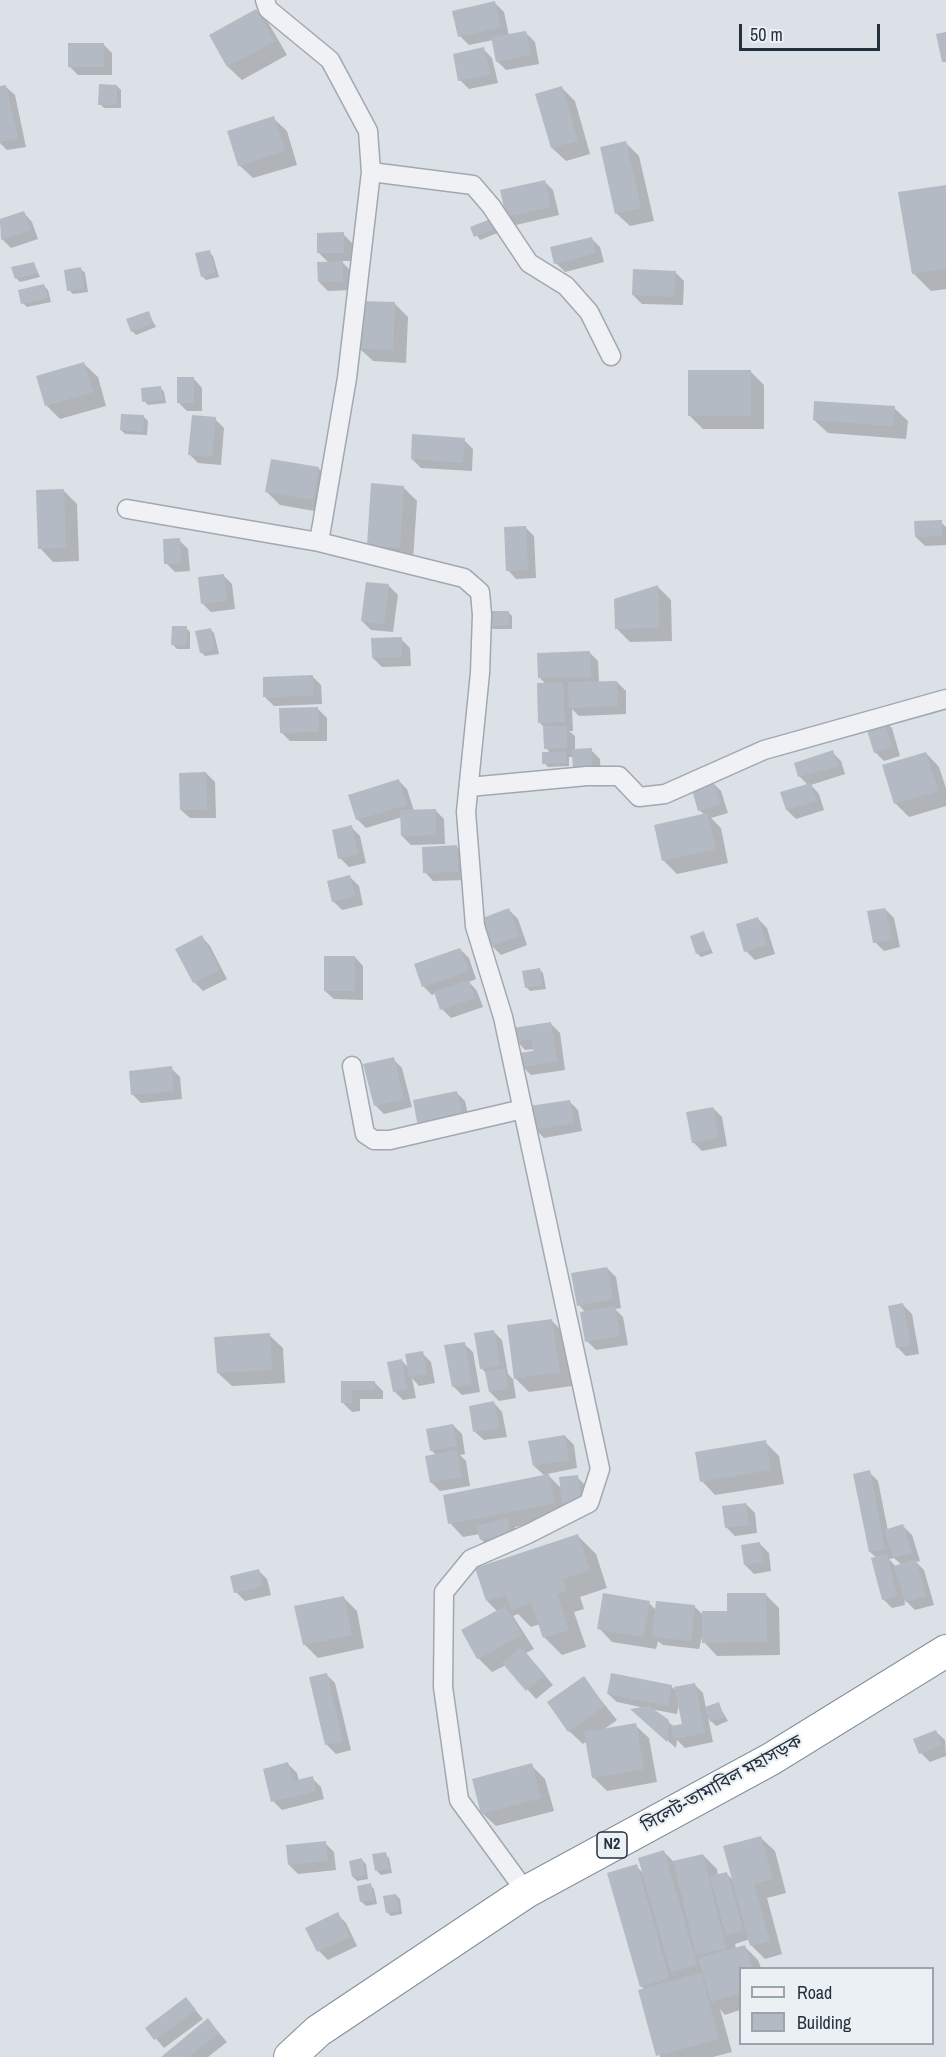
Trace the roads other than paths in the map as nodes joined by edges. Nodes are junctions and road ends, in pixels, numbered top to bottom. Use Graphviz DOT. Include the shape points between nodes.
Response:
graph roads {
  1 [pos="265,0"];
  2 [pos="371,172"];
  3 [pos="611,356"];
  4 [pos="127,509"];
  5 [pos="319,542"];
  6 [pos="946,699"];
  7 [pos="469,788"];
  8 [pos="351,1066"];
  9 [pos="523,1109"];
  10 [pos="946,1651"];
  11 [pos="526,1892"];
  12 [pos="290,2057"];
  1 -- 2 [label="street" via="268,9 330,60 368,131"];
  2 -- 3 [label="street" via="473,185 529,263 566,286 589,312"];
  2 -- 5 [label="street" via="347,378"];
  4 -- 5 [label="street"];
  5 -- 7 [label="street" via="464,578 480,592 480,673"];
  6 -- 7 [label="street" via="764,750 665,794 639,797 619,776"];
  7 -- 9 [label="street" via="466,812 475,926 503,1017"];
  8 -- 9 [label="street" via="365,1134 374,1140 390,1140"];
  9 -- 11 [label="street" via="600,1469 589,1503 471,1559 444,1592 443,1687 459,1800"];
  10 -- 11 [label="highway, সিলেট-তামাবিল মহাসড়ক / N2" via="771,1759"];
  11 -- 12 [label="highway, সিলেট-তামাবিল মহাসড়ক / N2" via="318,2031"];
}
